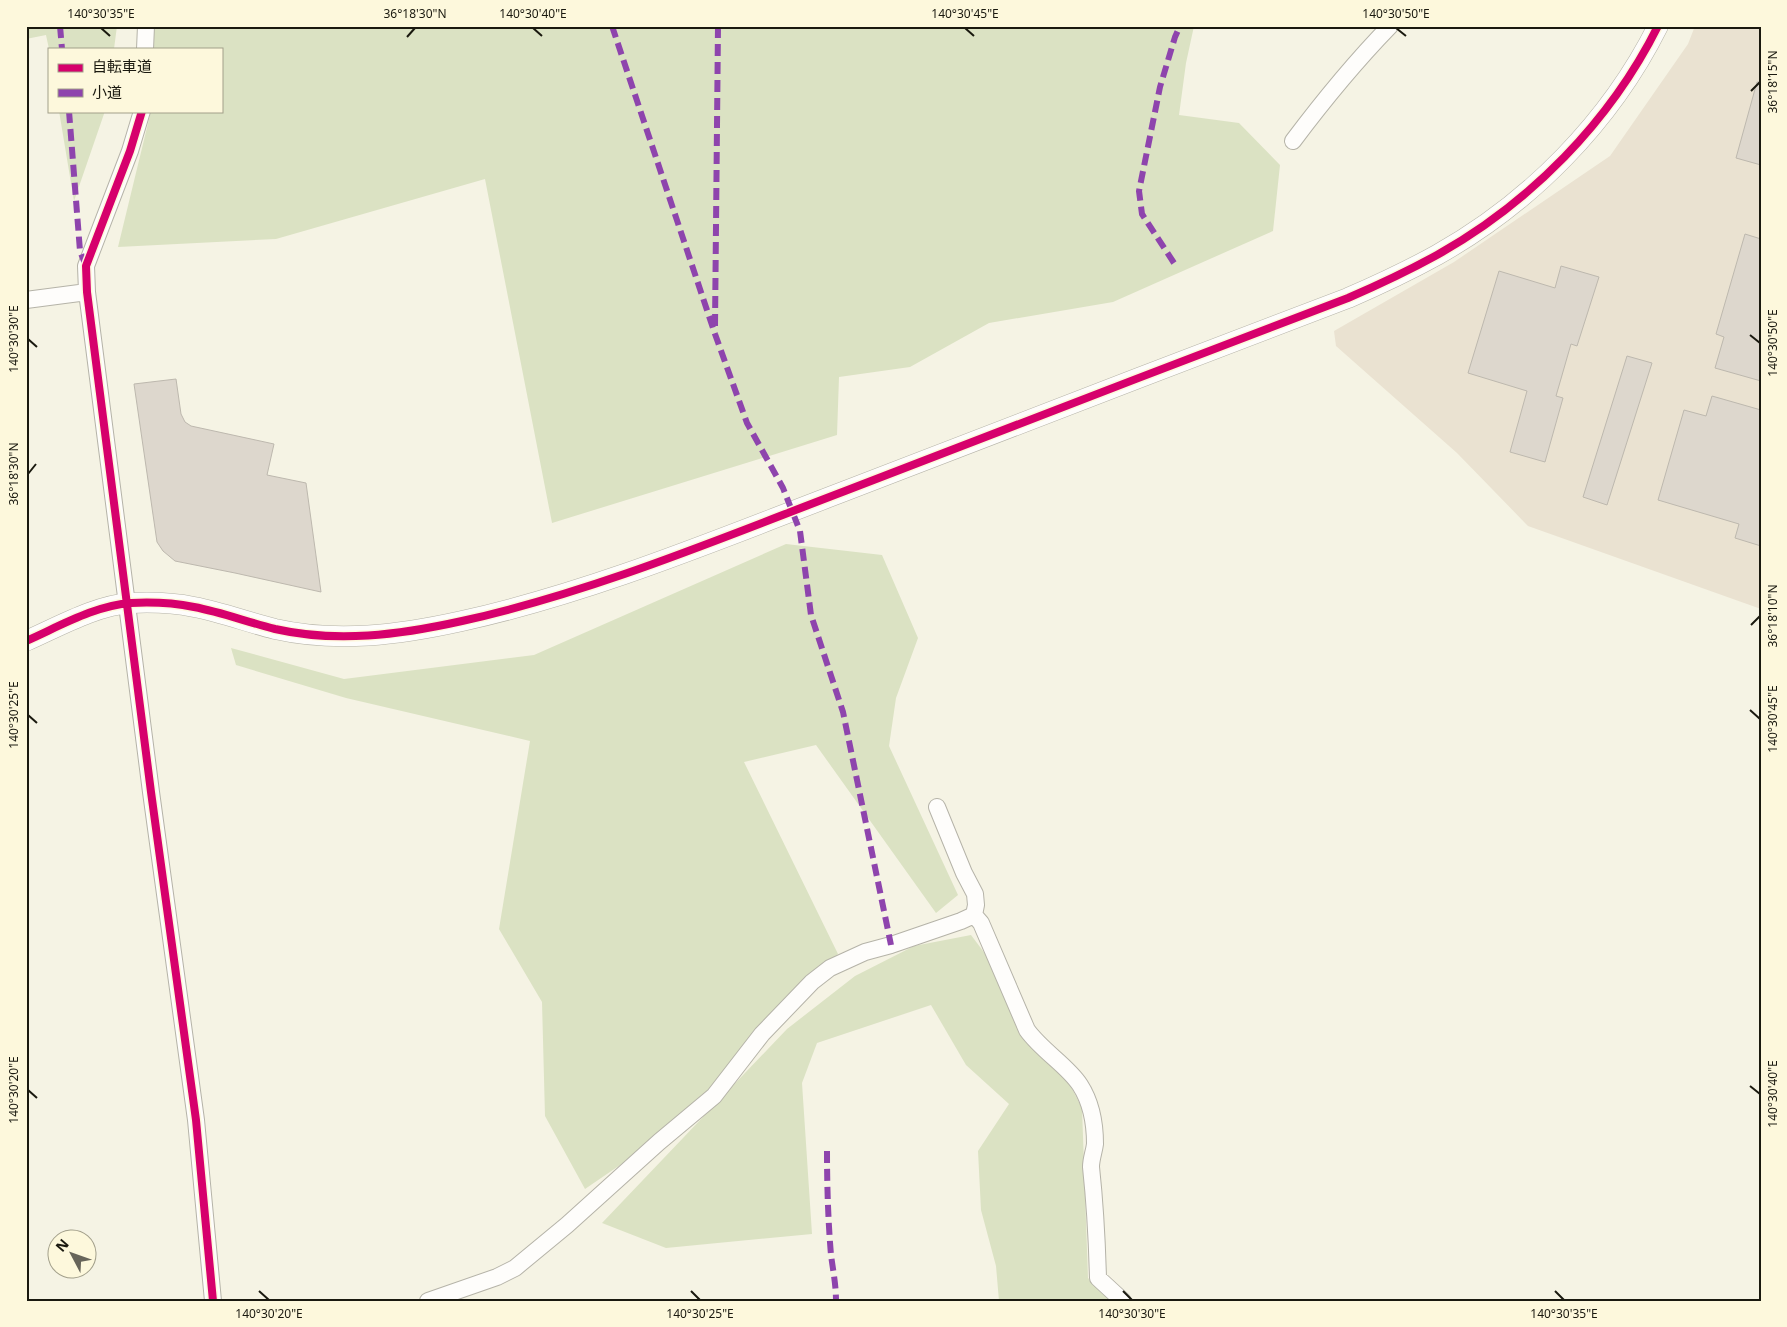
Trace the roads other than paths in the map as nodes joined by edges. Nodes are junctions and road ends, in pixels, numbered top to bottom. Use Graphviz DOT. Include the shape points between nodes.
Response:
graph roads {
  1 [pos="146,26"];
  2 [pos="1390,26"];
  3 [pos="1658,26"];
  4 [pos="146,48"];
  5 [pos="142,112"];
  6 [pos="1292,141"];
  7 [pos="87,292"];
  8 [pos="26,300"];
  9 [pos="128,603"];
  10 [pos="26,641"];
  11 [pos="937,807"];
  12 [pos="974,915"];
  13 [pos="213,1301"];
  14 [pos="428,1301"];
  15 [pos="1123,1301"];
  1 -- 4 [label="street"];
  2 -- 6 [label="street"];
  3 -- 9 [label="street" via="1623,85 1594,124 1553,169 1514,203 1438,254 1348,298 710,542 527,605 415,630 360,637 276,629 192,606"];
  5 -- 7 [label="street" via="86,266"];
  7 -- 8 [label="street"];
  7 -- 9 [label="street"];
  9 -- 10 [label="street" via="64,623"];
  9 -- 13 [label="street" via="196,1120"];
  11 -- 12 [label="street" via="975,894"];
  12 -- 14 [label="street" via="865,952 830,968 762,1034 714,1096 560,1231 515,1268"];
  12 -- 15 [label="street" via="981,923 1027,1030 1080,1084 1088,1099 1095,1145 1091,1164 1098,1233 1098,1278"];
}
